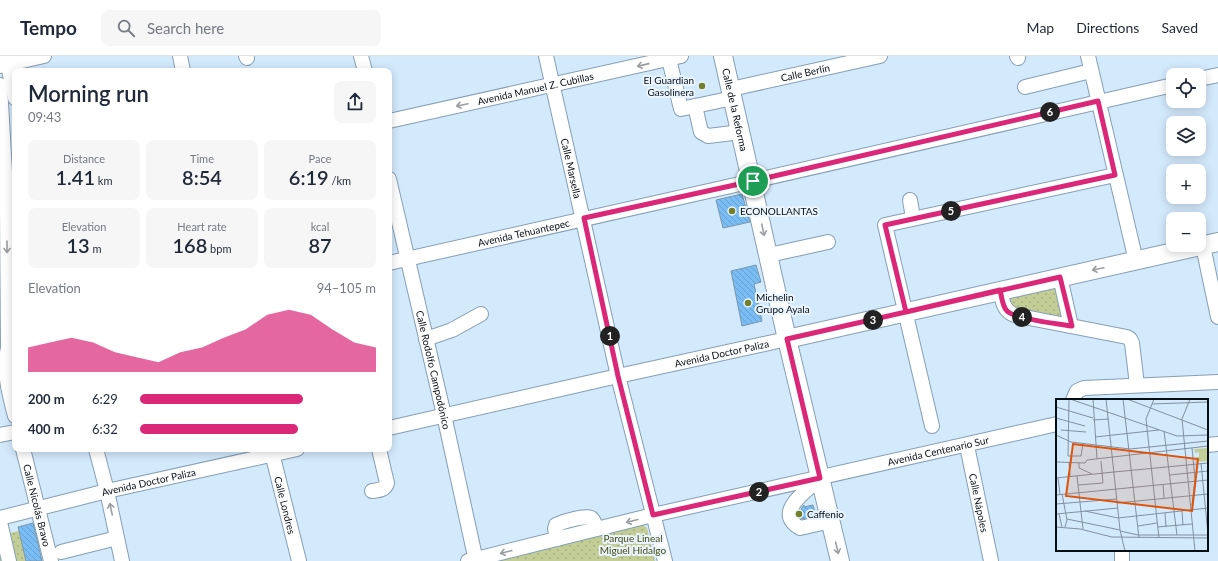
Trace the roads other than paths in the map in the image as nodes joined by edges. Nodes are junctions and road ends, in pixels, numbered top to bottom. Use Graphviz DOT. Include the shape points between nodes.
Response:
graph roads {
  1 [pos="44,56"];
  2 [pos="180,56"];
  3 [pos="361,56"];
  4 [pos="546,56"];
  5 [pos="723,56"];
  6 [pos="880,56"];
  7 [pos="1088,56"];
  8 [pos="675,57"];
  9 [pos="5,62"];
  10 [pos="183,68"];
  11 [pos="364,68"];
  12 [pos="1091,71"];
  13 [pos="1218,75"];
  14 [pos="1206,78"];
  15 [pos="0,85"];
  16 [pos="553,85"];
  17 [pos="1166,86"];
  18 [pos="12,87"];
  19 [pos="1025,88"];
  20 [pos="732,94"];
  21 [pos="1098,101"];
  22 [pos="695,106"];
  23 [pos="392,120"];
  24 [pos="741,132"];
  25 [pos="1115,175"];
  26 [pos="753,181"];
  27 [pos="392,192"];
  28 [pos="910,200"];
  29 [pos="7,208"];
  30 [pos="584,218"];
  31 [pos="913,218"];
  32 [pos="828,242"];
  33 [pos="1210,244"];
  34 [pos="769,255"];
  35 [pos="407,258"];
  36 [pos="1136,261"];
  37 [pos="392,262"];
  38 [pos="1060,277"];
  39 [pos="1000,290"];
  40 [pos="906,312"];
  41 [pos="481,314"];
  42 [pos="1218,317"];
  43 [pos="1072,326"];
  44 [pos="426,339"];
  45 [pos="787,339"];
  46 [pos="8,348"];
  47 [pos="618,376"];
  48 [pos="1218,382"];
  49 [pos="1137,385"];
  50 [pos="1073,399"];
  51 [pos="12,401"];
  52 [pos="444,415"];
  53 [pos="1056,424"];
  54 [pos="932,426"];
  55 [pos="392,427"];
  56 [pos="12,433"];
  57 [pos="0,435"];
  58 [pos="1218,444"];
  59 [pos="1208,445"];
  60 [pos="967,446"];
  61 [pos="24,452"];
  62 [pos="97,452"];
  63 [pos="272,452"];
  64 [pos="380,452"];
  65 [pos="820,478"];
  66 [pos="107,491"];
  67 [pos="372,491"];
  68 [pos="38,508"];
  69 [pos="653,515"];
  70 [pos="0,518"];
  71 [pos="0,522"];
  72 [pos="831,522"];
  73 [pos="117,538"];
  74 [pos="56,557"];
  75 [pos="473,560"];
  76 [pos="9,561"];
  77 [pos="122,561"];
  78 [pos="299,561"];
  79 [pos="665,561"];
  80 [pos="840,561"];
  81 [pos="991,561"];
  1 -- 9 [label="street"];
  2 -- 10 [label="street"];
  3 -- 11 [label="street"];
  4 -- 16 [label="street, Calle Marsella"];
  5 -- 20 [label="main road, Calle de la Reforma"];
  6 -- 20 [label="street, Calle Berlín"];
  7 -- 12 [label="street"];
  8 -- 16 [label="street, Avenida Manuel Z. Cubillas, one-way"];
  8 -- 22 [label="street" via="681,109"];
  9 -- 18 [label="street"];
  12 -- 19 [label="street"];
  12 -- 21 [label="street"];
  13 -- 14 [label="street"];
  15 -- 29 [label="street"];
  16 -- 23 [label="street, Avenida Manuel Z. Cubillas, one-way"];
  16 -- 30 [label="street, Calle Marsella"];
  17 -- 21 [label="street, Avenida Tehuantepec"];
  20 -- 22 [label="street, Calle Berlín"];
  20 -- 24 [label="main road, Calle de la Reforma"];
  21 -- 25 [label="street"];
  21 -- 26 [label="street, Avenida Tehuantepec"];
  22 -- 24 [label="street" via="701,132 708,136"];
  24 -- 26 [label="main road, Calle de la Reforma"];
  25 -- 31 [label="street"];
  25 -- 36 [label="street"];
  26 -- 30 [label="street, Avenida Tehuantepec"];
  26 -- 34 [label="main road, Calle de la Reforma, one-way"];
  27 -- 35 [label="street, Calle Rodolfo Campodónico"];
  28 -- 31 [label="street"];
  29 -- 46 [label="street, one-way"];
  30 -- 35 [label="street, Avenida Tehuantepec"];
  30 -- 47 [label="street, Calle Marsella"];
  31 -- 40 [label="street" via="885,225"];
  32 -- 34 [label="street"];
  33 -- 36 [label="main road, Avenida Doctor Paliza"];
  33 -- 42 [label="street"];
  34 -- 45 [label="main road, Calle de la Reforma"];
  35 -- 37 [label="street, Avenida Tehuantepec"];
  35 -- 44 [label="street, Calle Rodolfo Campodónico"];
  36 -- 38 [label="main road, Avenida Doctor Paliza, one-way"];
  38 -- 39 [label="main road, Avenida Doctor Paliza"];
  38 -- 43 [label="street"];
  39 -- 40 [label="main road, Avenida Doctor Paliza"];
  39 -- 43 [label="street" via="1004,306 1009,313"];
  40 -- 45 [label="main road, Avenida Doctor Paliza"];
  40 -- 54 [label="street"];
  41 -- 44 [label="street" via="452,330"];
  43 -- 49 [label="street" via="1130,338"];
  44 -- 52 [label="street, Calle Rodolfo Campodónico"];
  45 -- 47 [label="street, Avenida Doctor Paliza"];
  45 -- 65 [label="main road, Calle de la Reforma"];
  46 -- 51 [label="street" via="5,362"];
  47 -- 52 [label="street, Avenida Doctor Paliza"];
  47 -- 69 [label="street, Calle Marsella"];
  48 -- 49 [label="street"];
  49 -- 50 [label="street" via="1080,389"];
  52 -- 55 [label="street, Avenida Doctor Paliza"];
  52 -- 75 [label="street, Calle Rodolfo Campodónico"];
  53 -- 60 [label="street, Avenida Centenario Sur"];
  56 -- 57 [label="street"];
  58 -- 59 [label="street"];
  60 -- 65 [label="street, Avenida Centenario Sur"];
  60 -- 81 [label="street, Calle Nápoles"];
  61 -- 68 [label="street, Calle Nicolás Bravo"];
  62 -- 66 [label="street"];
  63 -- 66 [label="street, Avenida Doctor Paliza"];
  63 -- 78 [label="street, Calle Londres"];
  64 -- 67 [label="street" via="387,483 383,489"];
  65 -- 69 [label="street, Avenida Centenario Sur"];
  65 -- 72 [label="main road, Calle de la Reforma"];
  65 -- 72 [label="street" via="792,503 790,517 800,528"];
  66 -- 68 [label="street, Avenida Doctor Paliza"];
  73 -- 66 [label="street, one-way"];
  68 -- 70 [label="street, Avenida Doctor Paliza"];
  68 -- 74 [label="street, Calle Nicolás Bravo"];
  69 -- 75 [label="street, Avenida Centenario Sur, one-way"];
  69 -- 79 [label="street, Calle Marsella"];
  71 -- 76 [label="street"];
  72 -- 80 [label="main road, Calle de la Reforma, one-way"];
  73 -- 74 [label="street"];
  73 -- 77 [label="street"];
}
